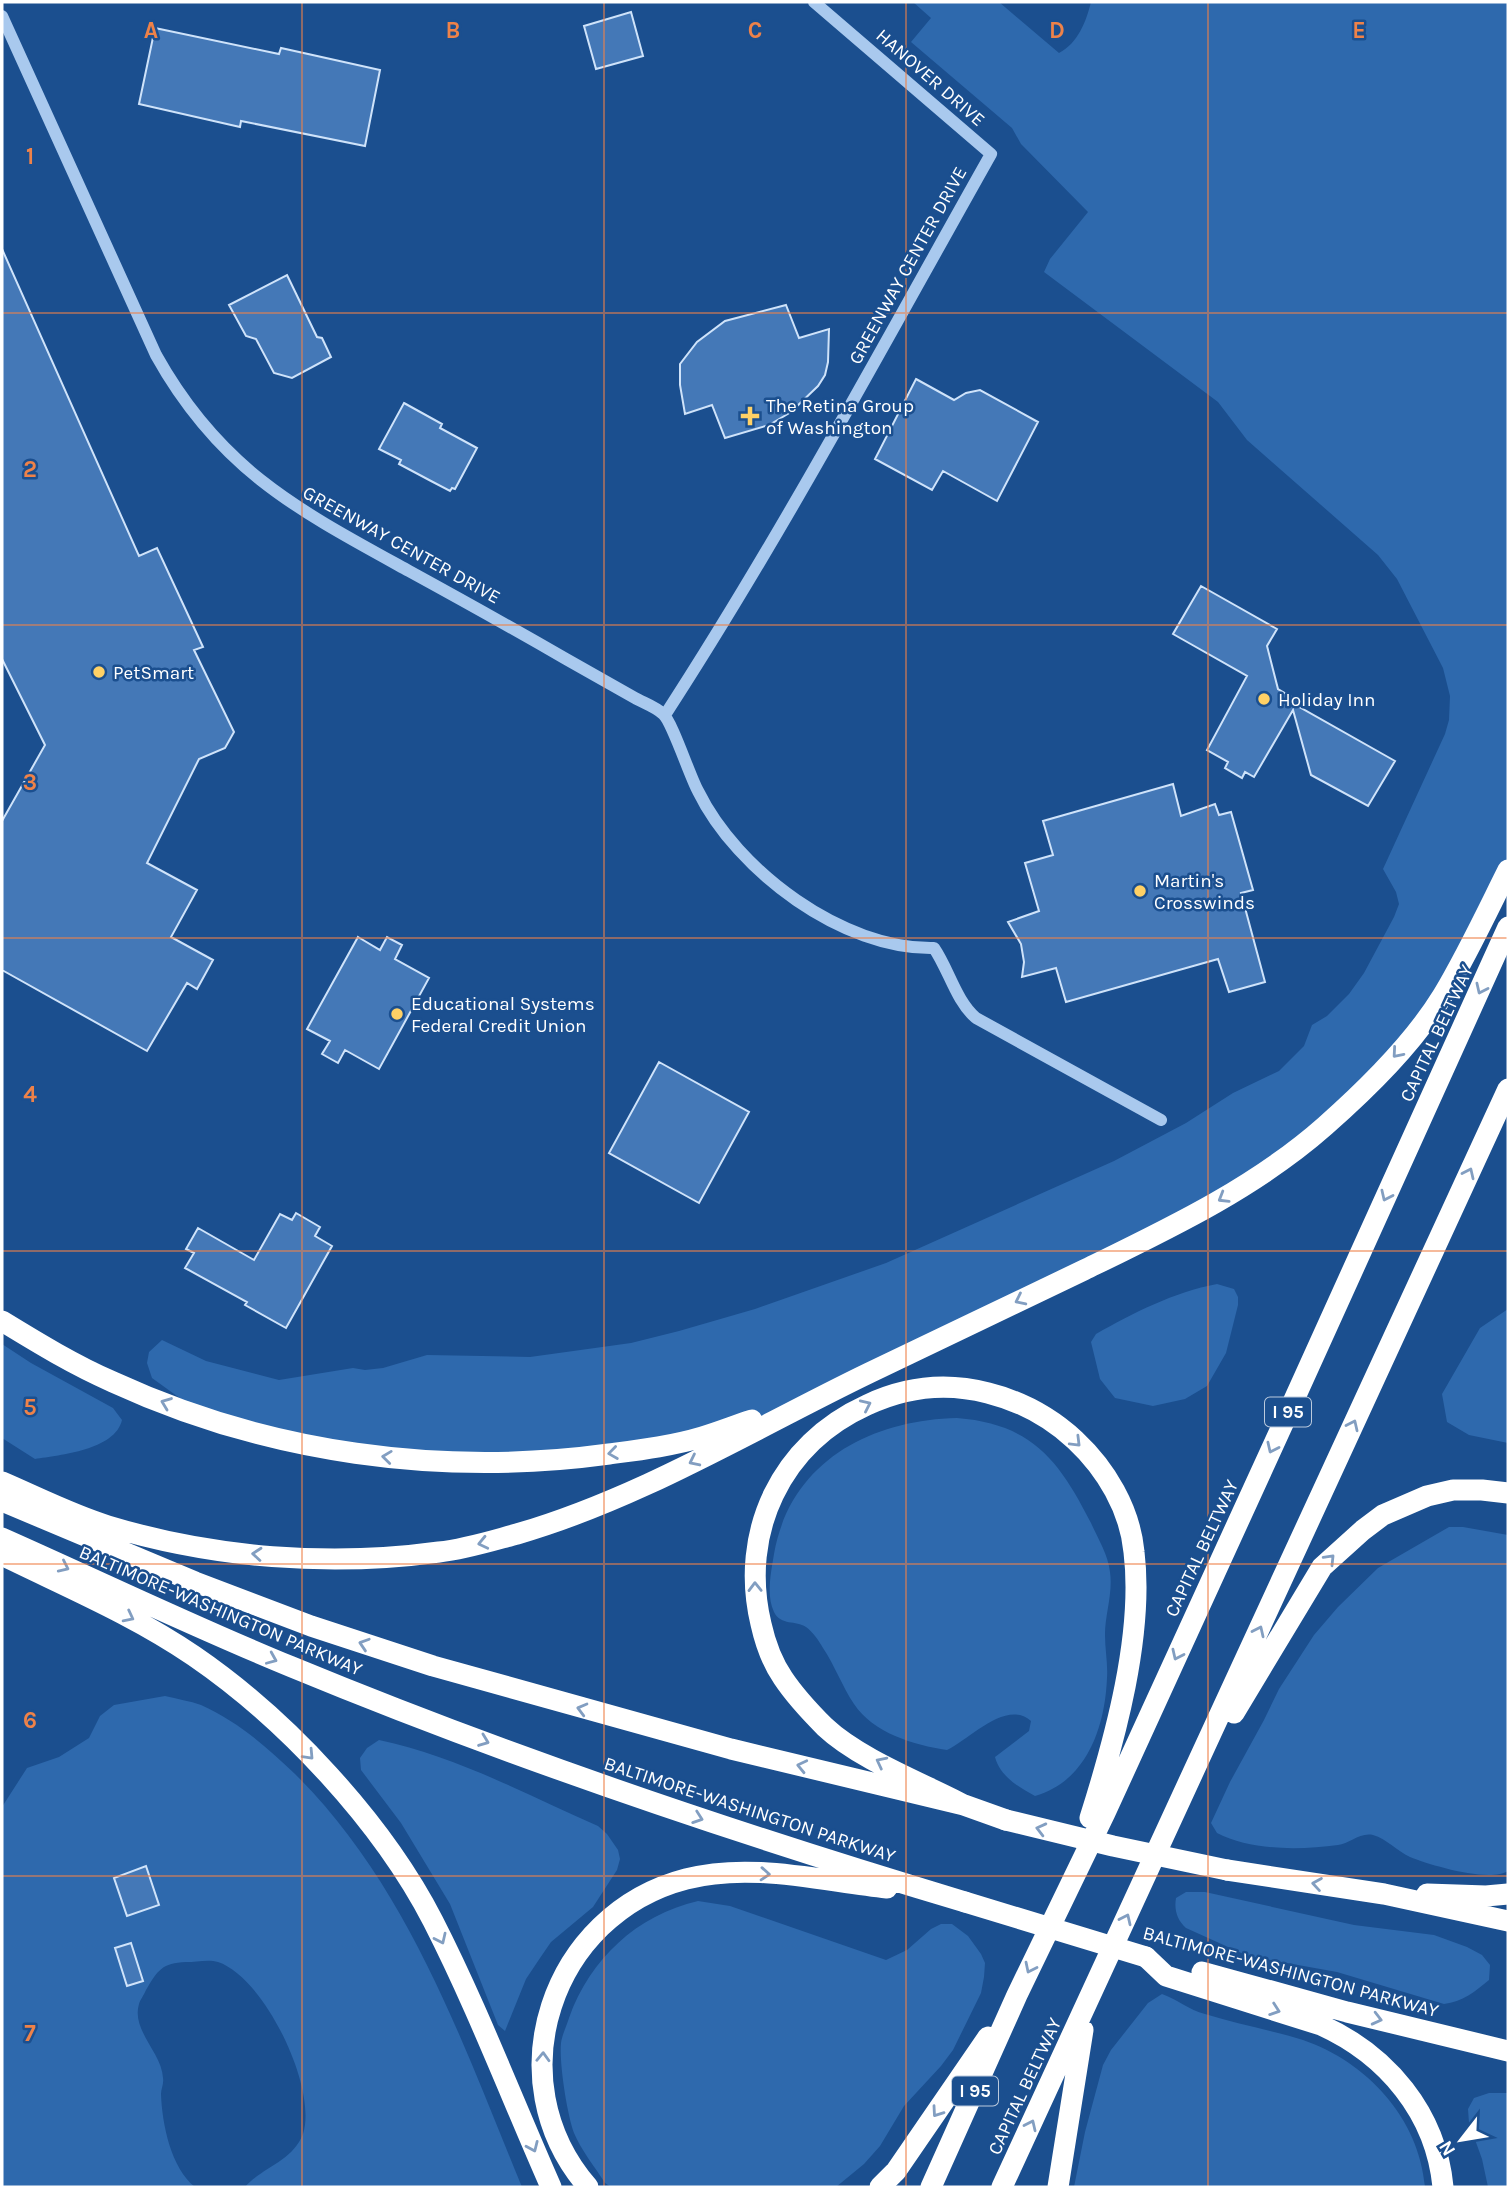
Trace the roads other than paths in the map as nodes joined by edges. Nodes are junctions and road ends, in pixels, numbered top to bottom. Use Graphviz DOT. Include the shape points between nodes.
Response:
graph roads {
  1 [pos="814,2"];
  2 [pos="2,16"];
  3 [pos="991,154"];
  4 [pos="665,715"];
  5 [pos="1508,870"];
  6 [pos="1508,927"];
  7 [pos="1508,1089"];
  8 [pos="1161,1120"];
  9 [pos="2,1321"];
  10 [pos="821,1396"];
  11 [pos="2,1482"];
  12 [pos="1508,1493"];
  13 [pos="2,1501"];
  14 [pos="2,1538"];
  15 [pos="2,1555"];
  16 [pos="964,1805"];
  17 [pos="1179,1805"];
  18 [pos="1384,1894"];
  19 [pos="1508,1894"];
  20 [pos="940,1895"];
  21 [pos="1065,1896"];
  22 [pos="1508,1921"];
  23 [pos="1146,1956"];
  24 [pos="1017,1995"];
  25 [pos="1087,2004"];
  26 [pos="1508,2051"];
  27 [pos="551,2187"];
  28 [pos="588,2187"];
  29 [pos="880,2187"];
  30 [pos="931,2187"];
  31 [pos="1002,2187"];
  32 [pos="1058,2187"];
  33 [pos="1443,2187"];
  1 -- 3 [label="street, HANOVER DRIVE"];
  2 -- 4 [label="street, GREENWAY CENTER DRIVE" via="156,355 187,404 234,459 324,524"];
  3 -- 4 [label="street, GREENWAY CENTER DRIVE" via="794,504"];
  4 -- 8 [label="street" via="698,792 730,839 771,881 860,933 896,944 934,948 976,1018"];
  5 -- 10 [label="highway, one-way" via="1442,997 1416,1033 1356,1097 1301,1145 1242,1186 1153,1236"];
  6 -- 21 [label="highway, CAPITAL BELTWAY / I 95, one-way"];
  17 -- 7 [label="highway, CAPITAL BELTWAY, one-way"];
  10 -- 9 [label="highway, one-way" via="700,1438 636,1450 518,1462 390,1458 251,1432 183,1410 114,1383"];
  10 -- 11 [label="highway, one-way" via="571,1517 444,1552 326,1560 171,1542 105,1525"];
  17 -- 12 [label="highway, one-way" via="1322,1567 1340,1549 1383,1516 1427,1496 1453,1490"];
  16 -- 13 [label="highway, BALTIMORE-WASHINGTON PARKWAY, one-way" via="731,1749 433,1666 272,1612"];
  14 -- 20 [label="highway, BALTIMORE-WASHINGTON PARKWAY, one-way" via="181,1620 416,1716 711,1823"];
  15 -- 27 [label="highway, one-way" via="137,1620 195,1657 253,1702 337,1785 374,1830 432,1920"];
  18 -- 16 [label="highway, BALTIMORE-WASHINGTON PARKWAY, one-way, bridge" via="1227,1870 1112,1846"];
  16 -- 21 [label="highway, one-way" via="864,1754 828,1729 782,1677 765,1640 755,1600 754,1559 760,1532 775,1490 805,1447 855,1410 901,1392 932,1387 999,1396 1061,1427 1100,1467 1131,1530 1137,1588 1129,1656 1112,1748"];
  25 -- 17 [label="highway, CAPITAL BELTWAY, one-way"];
  18 -- 19 [label="highway"];
  18 -- 22 [label="highway, BALTIMORE-WASHINGTON PARKWAY"];
  20 -- 23 [label="highway, BALTIMORE-WASHINGTON PARKWAY, bridge"];
  28 -- 20 [label="highway, one-way" via="551,2120 543,2043 564,1974 615,1914 663,1886 724,1872"];
  21 -- 24 [label="highway, CAPITAL BELTWAY / I 95, one-way"];
  23 -- 26 [label="highway, BALTIMORE-WASHINGTON PARKWAY, one-way"];
  23 -- 33 [label="highway, one-way" via="1166,1976 1321,2025 1366,2051 1387,2068 1421,2115 1434,2145"];
  24 -- 29 [label="highway, one-way" via="896,2171"];
  24 -- 30 [label="highway, CAPITAL BELTWAY / I 95"];
  31 -- 25 [label="highway, CAPITAL BELTWAY, one-way"];
  25 -- 32 [label="highway"];
}
